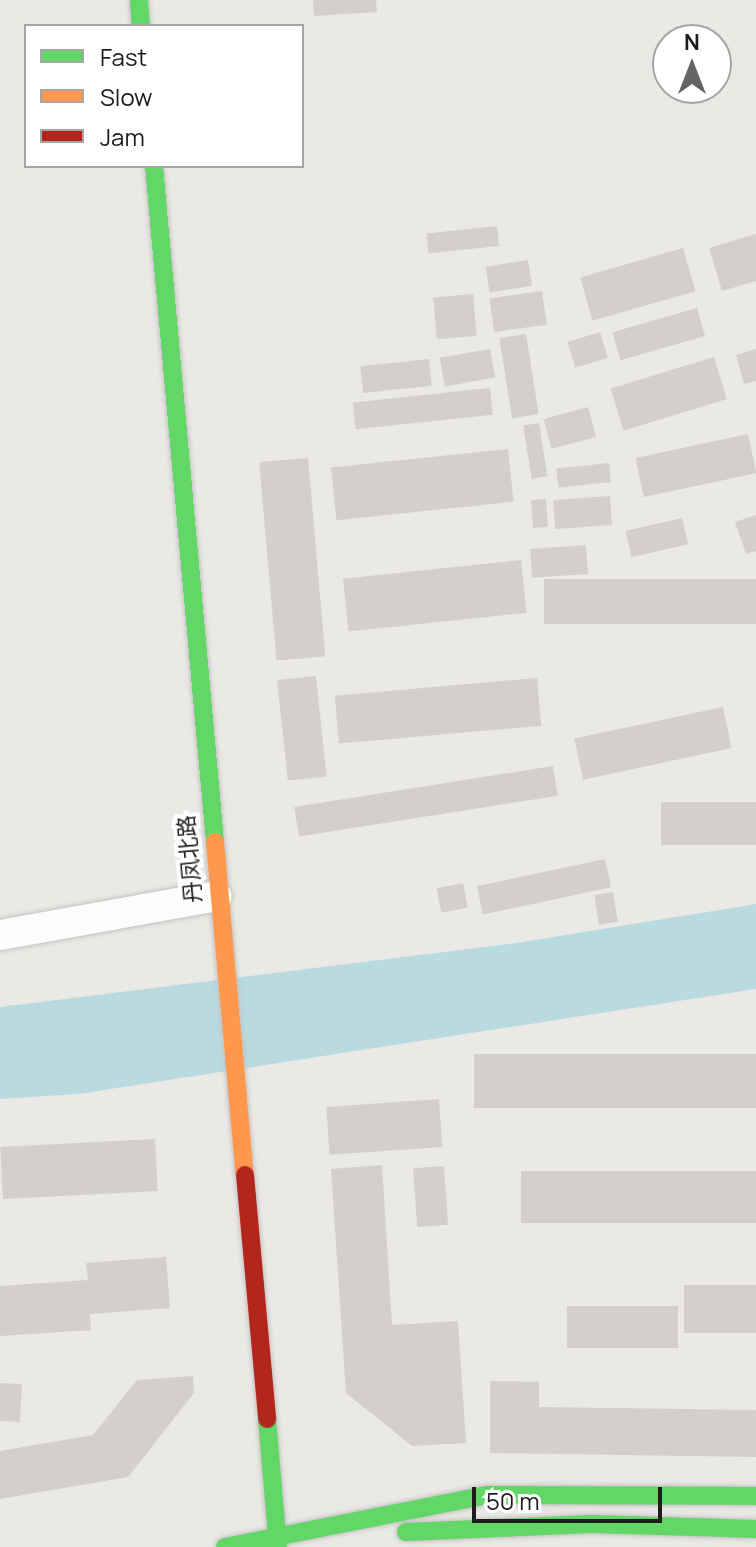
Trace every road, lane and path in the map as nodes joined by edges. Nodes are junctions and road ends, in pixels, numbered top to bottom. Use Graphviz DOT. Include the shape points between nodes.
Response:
graph roads {
  1 [pos="139,0"];
  2 [pos="141,24"];
  3 [pos="154,168"];
  4 [pos="217,896"];
  5 [pos="0,935"];
  6 [pos="756,1496"];
  7 [pos="756,1529"];
  8 [pos="278,1542"];
  9 [pos="324,1546"];
  10 [pos="225,1547"];
  1 -- 2 [label="main road"];
  3 -- 4 [label="main road, 丹凤北路"];
  4 -- 5 [label="street"];
  4 -- 8 [label="main road, 丹凤北路"];
  6 -- 8 [label="main road" via="488,1495"];
  7 -- 8 [label="main road" via="591,1524"];
  8 -- 9 [label="street"];
  8 -- 10 [label="main road"];
}
